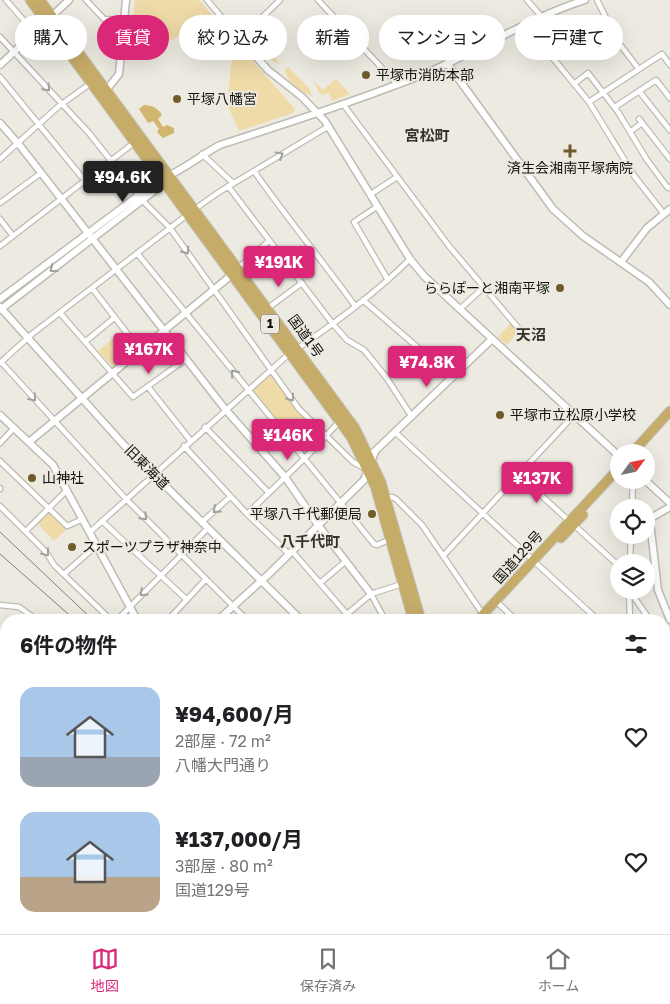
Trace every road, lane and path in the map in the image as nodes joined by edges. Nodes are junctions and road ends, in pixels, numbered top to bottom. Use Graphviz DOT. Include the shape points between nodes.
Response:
graph roads {
  1 [pos="6,0"];
  2 [pos="30,0"];
  3 [pos="40,0"];
  4 [pos="69,0"];
  5 [pos="86,0"];
  6 [pos="126,0"];
  7 [pos="207,0"];
  8 [pos="280,0"];
  9 [pos="318,0"];
  10 [pos="527,0"];
  11 [pos="585,0"];
  12 [pos="596,0"];
  13 [pos="19,15"];
  14 [pos="44,15"];
  15 [pos="46,15"];
  16 [pos="52,15"];
  17 [pos="100,15"];
  18 [pos="124,15"];
  19 [pos="220,15"];
  20 [pos="265,15"];
  21 [pos="539,15"];
  22 [pos="543,15"];
  23 [pos="515,29"];
  24 [pos="0,37"];
  25 [pos="13,52"];
  26 [pos="76,60"];
  27 [pos="120,60"];
  28 [pos="259,60"];
  29 [pos="554,60"];
  30 [pos="85,61"];
  31 [pos="447,64"];
  32 [pos="0,65"];
  33 [pos="670,65"];
  34 [pos="638,68"];
  35 [pos="0,77"];
  36 [pos="91,83"];
  37 [pos="398,84"];
  38 [pos="574,84"];
  39 [pos="639,90"];
  40 [pos="106,91"];
  41 [pos="603,92"];
  42 [pos="670,98"];
  43 [pos="589,102"];
  44 [pos="62,104"];
  45 [pos="343,104"];
  46 [pos="615,107"];
  47 [pos="318,112"];
  48 [pos="0,123"];
  49 [pos="38,124"];
  50 [pos="123,125"];
  51 [pos="328,126"];
  52 [pos="670,130"];
  53 [pos="630,131"];
  54 [pos="136,142"];
  55 [pos="18,143"];
  56 [pos="202,154"];
  57 [pos="0,159"];
  58 [pos="670,159"];
  59 [pos="112,160"];
  60 [pos="254,171"];
  61 [pos="41,173"];
  62 [pos="169,177"];
  63 [pos="397,177"];
  64 [pos="85,181"];
  65 [pos="231,184"];
  66 [pos="670,187"];
  67 [pos="372,194"];
  68 [pos="61,199"];
  69 [pos="141,199"];
  70 [pos="0,203"];
  71 [pos="378,206"];
  72 [pos="670,209"];
  73 [pos="192,211"];
  74 [pos="664,214"];
  75 [pos="0,219"];
  76 [pos="170,228"];
  77 [pos="13,236"];
  78 [pos="90,236"];
  79 [pos="269,241"];
  80 [pos="0,246"];
  81 [pos="137,253"];
  82 [pos="410,259"];
  83 [pos="621,262"];
  84 [pos="115,270"];
  85 [pos="236,271"];
  86 [pos="388,280"];
  87 [pos="302,283"];
  88 [pos="92,288"];
  89 [pos="483,288"];
  90 [pos="213,290"];
  91 [pos="0,299"];
  92 [pos="363,300"];
  93 [pos="670,305"];
  94 [pos="356,306"];
  95 [pos="268,308"];
  96 [pos="0,309"];
  97 [pos="460,309"];
  98 [pos="60,313"];
  99 [pos="186,313"];
  100 [pos="114,318"];
  101 [pos="332,323"];
  102 [pos="520,330"];
  103 [pos="164,331"];
  104 [pos="28,338"];
  105 [pos="492,340"];
  106 [pos="86,341"];
  107 [pos="140,350"];
  108 [pos="294,350"];
  109 [pos="186,359"];
  110 [pos="1,362"];
  111 [pos="270,370"];
  112 [pos="113,373"];
  113 [pos="453,378"];
  114 [pos="149,388"];
  115 [pos="248,390"];
  116 [pos="82,398"];
  117 [pos="225,409"];
  118 [pos="670,411"];
  119 [pos="0,415"];
  120 [pos="574,415"];
  121 [pos="412,417"];
  122 [pos="340,420"];
  123 [pos="670,421"];
  124 [pos="53,422"];
  125 [pos="205,427"];
  126 [pos="14,428"];
  127 [pos="395,432"];
  128 [pos="326,436"];
  129 [pos="190,440"];
  130 [pos="29,442"];
  131 [pos="0,443"];
  132 [pos="640,444"];
  133 [pos="648,444"];
  134 [pos="184,446"];
  135 [pos="610,448"];
  136 [pos="370,455"];
  137 [pos="306,458"];
  138 [pos="0,461"];
  139 [pos="371,473"];
  140 [pos="154,474"];
  141 [pos="518,474"];
  142 [pos="285,477"];
  143 [pos="610,478"];
  144 [pos="610,485"];
  145 [pos="654,489"];
  146 [pos="67,490"];
  147 [pos="269,493"];
  148 [pos="230,497"];
  149 [pos="126,499"];
  150 [pos="386,499"];
  151 [pos="341,502"];
  152 [pos="670,505"];
  153 [pos="0,506"];
  154 [pos="49,508"];
  155 [pos="482,513"];
  156 [pos="247,514"];
  157 [pos="83,519"];
  158 [pos="102,521"];
  159 [pos="202,522"];
  160 [pos="571,523"];
  161 [pos="318,526"];
  162 [pos="208,528"];
  163 [pos="26,531"];
  164 [pos="90,532"];
  165 [pos="391,539"];
  166 [pos="96,545"];
  167 [pos="290,553"];
  168 [pos="182,555"];
  169 [pos="443,556"];
  170 [pos="610,558"];
  171 [pos="346,561"];
  172 [pos="535,562"];
  173 [pos="64,574"];
  174 [pos="162,575"];
  175 [pos="206,579"];
  176 [pos="261,581"];
  177 [pos="320,583"];
  178 [pos="403,584"];
  179 [pos="371,594"];
  180 [pos="186,599"];
  181 [pos="629,599"];
  182 [pos="635,599"];
  183 [pos="499,604"];
  184 [pos="0,605"];
  185 [pos="233,606"];
  186 [pos="130,607"];
  187 [pos="29,613"];
  188 [pos="105,614"];
  189 [pos="123,614"];
  190 [pos="134,614"];
  191 [pos="173,614"];
  192 [pos="224,614"];
  193 [pos="241,614"];
  194 [pos="295,614"];
  195 [pos="347,614"];
  196 [pos="382,614"];
  197 [pos="411,614"];
  198 [pos="419,614"];
  199 [pos="481,614"];
  200 [pos="488,614"];
  201 [pos="489,614"];
  202 [pos="510,614"];
  203 [pos="590,614"];
  204 [pos="630,614"];
  205 [pos="646,614"];
  206 [pos="668,614"];
  1 -- 13 [label="street"];
  2 -- 14 [label="highway, 国道1号 / 1"];
  3 -- 15 [label="highway, 国道1号 / 1"];
  4 -- 16 [label="street"];
  5 -- 17 [label="street"];
  6 -- 18 [label="street"];
  7 -- 19 [label="street"];
  8 -- 20 [label="street"];
  9 -- 37 [label="street"];
  10 -- 21 [label="street"];
  11 -- 22 [label="street"];
  12 -- 34 [label="street" via="618,42"];
  23 -- 31 [label="street"];
  24 -- 25 [label="street"];
  25 -- 32 [label="street"];
  25 -- 44 [label="street, one-way"];
  26 -- 36 [label="highway, 国道1号 / 1"];
  27 -- 40 [label="street" via="118,74"];
  28 -- 47 [label="street"];
  29 -- 38 [label="street"];
  30 -- 36 [label="highway" via="92,77"];
  30 -- 40 [label="highway, 国道1号 / 1"];
  31 -- 37 [label="street"];
  31 -- 83 [label="street" via="553,209 573,228"];
  33 -- 34 [label="street" via="662,54"];
  34 -- 41 [label="street"];
  35 -- 49 [label="street"];
  36 -- 44 [label="street"];
  36 -- 50 [label="highway, 国道1号 / 1"];
  37 -- 45 [label="street"];
  38 -- 41 [label="street" via="588,73"];
  38 -- 43 [label="street"];
  39 -- 42 [label="street" via="656,80"];
  39 -- 46 [label="street"];
  39 -- 52 [label="street"];
  40 -- 50 [label="street" via="105,95"];
  40 -- 62 [label="highway, 国道1号 / 1"];
  41 -- 43 [label="street"];
  41 -- 46 [label="street"];
  43 -- 74 [label="street" via="635,177"];
  44 -- 49 [label="street"];
  44 -- 59 [label="street"];
  45 -- 47 [label="street"];
  45 -- 63 [label="street"];
  46 -- 53 [label="street"];
  47 -- 51 [label="street"];
  47 -- 56 [label="street"];
  48 -- 55 [label="street"];
  49 -- 55 [label="street"];
  49 -- 64 [label="street"];
  50 -- 54 [label="highway, 国道1号 / 1"];
  60 -- 51 [label="street, one-way"];
  51 -- 67 [label="street"];
  53 -- 58 [label="street" via="640,121"];
  53 -- 66 [label="street" via="646,160"];
  54 -- 59 [label="street"];
  54 -- 62 [label="highway, 国道1号 / 1"];
  55 -- 57 [label="street"];
  55 -- 61 [label="street"];
  56 -- 62 [label="street"];
  56 -- 65 [label="street"];
  59 -- 64 [label="street"];
  59 -- 69 [label="street"];
  60 -- 65 [label="street"];
  60 -- 94 [label="street"];
  61 -- 68 [label="street"];
  61 -- 70 [label="street"];
  62 -- 69 [label="street"];
  62 -- 73 [label="highway, 国道1号 / 1"];
  63 -- 67 [label="street"];
  63 -- 89 [label="street"];
  64 -- 68 [label="street"];
  65 -- 73 [label="street"];
  65 -- 79 [label="street"];
  67 -- 71 [label="street"];
  68 -- 77 [label="street"];
  68 -- 78 [label="street"];
  69 -- 76 [label="street"];
  69 -- 78 [label="street"];
  71 -- 82 [label="street"];
  71 -- 86 [label="street" via="354,222"];
  72 -- 74 [label="street"];
  73 -- 76 [label="street"];
  73 -- 85 [label="highway, 国道1号 / 1"];
  74 -- 83 [label="street" via="641,234"];
  75 -- 77 [label="street"];
  76 -- 81 [label="street"];
  76 -- 90 [label="street, one-way"];
  77 -- 80 [label="street"];
  78 -- 84 [label="street"];
  78 -- 91 [label="street"];
  78 -- 96 [label="street, one-way"];
  79 -- 85 [label="street"];
  79 -- 87 [label="street"];
  81 -- 84 [label="street"];
  81 -- 99 [label="street"];
  82 -- 86 [label="street"];
  82 -- 97 [label="street"];
  83 -- 93 [label="street" via="649,282"];
  84 -- 88 [label="street"];
  84 -- 103 [label="street"];
  85 -- 90 [label="street"];
  85 -- 95 [label="highway, 国道1号 / 1"];
  85 -- 108 [label="highway, 国道1号 / 1"];
  86 -- 92 [label="street"];
  87 -- 95 [label="street"];
  87 -- 101 [label="street"];
  88 -- 98 [label="street"];
  88 -- 100 [label="street"];
  89 -- 97 [label="street"];
  89 -- 102 [label="street"];
  90 -- 99 [label="street"];
  90 -- 111 [label="street"];
  92 -- 94 [label="street"];
  92 -- 113 [label="street"];
  94 -- 101 [label="street"];
  95 -- 108 [label="highway, 国道1号 / 1"];
  96 -- 104 [label="street, 旧東海道"];
  97 -- 105 [label="street"];
  98 -- 104 [label="street"];
  98 -- 106 [label="street"];
  99 -- 103 [label="street"];
  115 -- 99 [label="street, one-way"];
  100 -- 106 [label="street"];
  100 -- 107 [label="street"];
  101 -- 108 [label="street"];
  101 -- 121 [label="street" via="348,340 364,350"];
  103 -- 107 [label="street"];
  103 -- 109 [label="street"];
  104 -- 110 [label="street"];
  104 -- 116 [label="street, 旧東海道"];
  105 -- 113 [label="street"];
  105 -- 120 [label="street"];
  106 -- 112 [label="street"];
  107 -- 112 [label="street"];
  108 -- 111 [label="street"];
  108 -- 122 [label="highway, 国道1号 / 1"];
  108 -- 136 [label="highway, 国道1号 / 1" via="346,414"];
  109 -- 114 [label="street"];
  109 -- 117 [label="street"];
  110 -- 124 [label="street, one-way"];
  111 -- 115 [label="street"];
  111 -- 128 [label="street, one-way" via="299,409"];
  112 -- 114 [label="street" via="133,397"];
  112 -- 116 [label="street"];
  113 -- 121 [label="street"];
  114 -- 129 [label="street"];
  115 -- 117 [label="street"];
  115 -- 137 [label="street"];
  116 -- 124 [label="street"];
  116 -- 140 [label="street, 旧東海道"];
  117 -- 125 [label="street"];
  117 -- 142 [label="street"];
  118 -- 132 [label="highway"];
  119 -- 126 [label="street"];
  120 -- 135 [label="street"];
  120 -- 141 [label="street"];
  121 -- 127 [label="street"];
  122 -- 128 [label="street"];
  122 -- 136 [label="highway, 国道1号 / 1"];
  123 -- 133 [label="highway"];
  124 -- 130 [label="street"];
  124 -- 149 [label="street"];
  125 -- 129 [label="street"];
  125 -- 147 [label="street"];
  126 -- 130 [label="street"];
  126 -- 131 [label="street"];
  127 -- 136 [label="street"];
  127 -- 155 [label="street"];
  128 -- 137 [label="street"];
  128 -- 139 [label="street" via="353,462"];
  129 -- 134 [label="street"];
  130 -- 146 [label="street" via="53,465"];
  134 -- 140 [label="street"];
  134 -- 148 [label="street"];
  136 -- 139 [label="highway, 国道1号 / 1"];
  137 -- 142 [label="street"];
  137 -- 151 [label="street"];
  138 -- 154 [label="street"];
  139 -- 150 [label="highway, 国道1号 / 1"];
  139 -- 151 [label="street"];
  139 -- 165 [label="highway, 国道1号 / 1"];
  140 -- 149 [label="street"];
  140 -- 159 [label="street, 旧東海道"];
  141 -- 155 [label="street"];
  141 -- 160 [label="street"];
  142 -- 147 [label="street"];
  142 -- 161 [label="street"];
  143 -- 160 [label="highway, 国道129号"];
  144 -- 160 [label="highway, 国道129号"];
  145 -- 152 [label="street"];
  146 -- 154 [label="street"];
  146 -- 157 [label="street"];
  147 -- 156 [label="street"];
  148 -- 156 [label="street"];
  148 -- 159 [label="street, one-way"];
  149 -- 158 [label="street"];
  149 -- 168 [label="street, one-way"];
  150 -- 169 [label="street" via="396,499 419,520"];
  150 -- 198 [label="highway, 国道1号 / 1"];
  151 -- 161 [label="street"];
  151 -- 165 [label="street" via="374,544"];
  152 -- 206 [label="street" via="650,522 658,590"];
  153 -- 163 [label="street"];
  154 -- 157 [label="street" via="67,526"];
  154 -- 163 [label="street"];
  155 -- 169 [label="street"];
  155 -- 172 [label="street"];
  156 -- 167 [label="street"];
  157 -- 164 [label="street"];
  158 -- 164 [label="street"];
  158 -- 174 [label="street"];
  159 -- 162 [label="street, 旧東海道"];
  160 -- 170 [label="street"];
  160 -- 172 [label="highway, 国道129号"];
  161 -- 167 [label="street"];
  161 -- 171 [label="street"];
  162 -- 168 [label="street"];
  162 -- 176 [label="street, 旧東海道"];
  163 -- 173 [label="street, one-way"];
  164 -- 166 [label="street"];
  165 -- 178 [label="highway, 国道1号 / 1"];
  166 -- 173 [label="street"];
  166 -- 186 [label="street"];
  167 -- 176 [label="street"];
  167 -- 177 [label="street"];
  168 -- 174 [label="street"];
  168 -- 175 [label="street"];
  169 -- 199 [label="street"];
  171 -- 177 [label="street"];
  171 -- 179 [label="street"];
  172 -- 183 [label="highway, 国道129号"];
  172 -- 200 [label="highway, 国道129号"];
  172 -- 203 [label="street"];
  173 -- 188 [label="street"];
  174 -- 180 [label="street"];
  174 -- 186 [label="street, one-way"];
  175 -- 180 [label="street"];
  175 -- 185 [label="street"];
  176 -- 185 [label="street"];
  176 -- 194 [label="street, 旧東海道"];
  177 -- 195 [label="street"];
  178 -- 179 [label="street"];
  178 -- 197 [label="highway, 国道1号 / 1"];
  179 -- 195 [label="street"];
  179 -- 196 [label="street"];
  180 -- 191 [label="street"];
  181 -- 204 [label="street"];
  182 -- 205 [label="street"];
  183 -- 201 [label="highway, 国道129号"];
  183 -- 202 [label="street"];
  184 -- 187 [label="street" via="19,607"];
  185 -- 192 [label="street"];
  185 -- 193 [label="street"];
  186 -- 189 [label="street"];
  186 -- 190 [label="street"];
}
